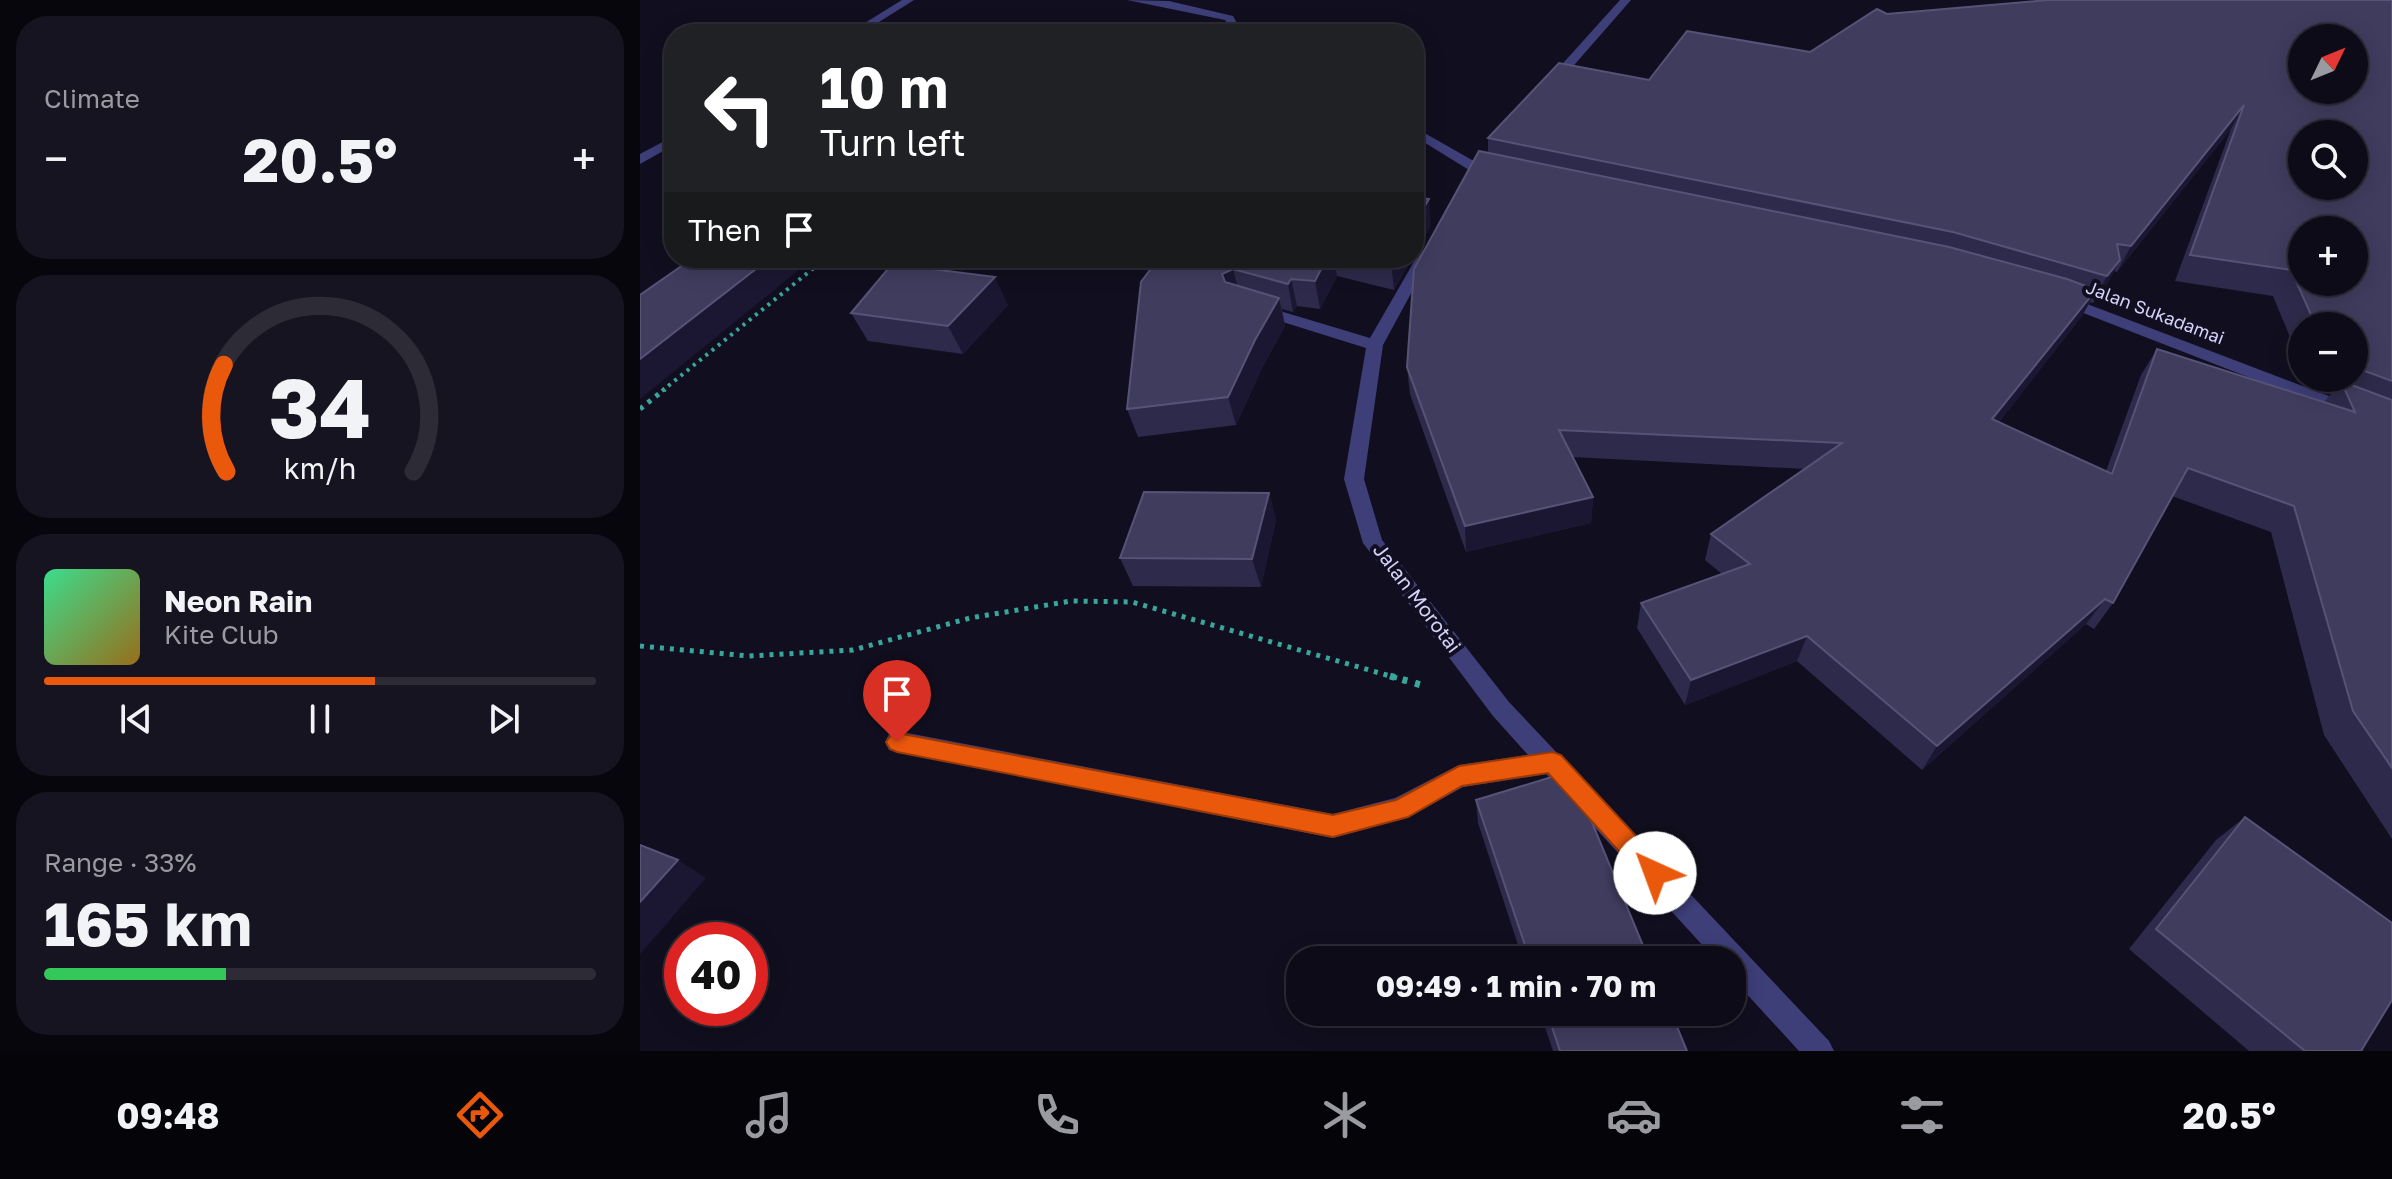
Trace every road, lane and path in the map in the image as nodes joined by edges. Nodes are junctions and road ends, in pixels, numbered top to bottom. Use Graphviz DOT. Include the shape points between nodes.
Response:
graph roads {
  1 [pos="909,0"];
  2 [pos="1132,0"];
  3 [pos="1626,0"];
  4 [pos="869,24"];
  5 [pos="1232,24"];
  6 [pos="1545,91"];
  7 [pos="1424,137"];
  8 [pos="664,146"];
  9 [pos="640,160"];
  10 [pos="1505,174"];
  11 [pos="1436,235"];
  12 [pos="1424,257"];
  13 [pos="814,268"];
  14 [pos="1418,268"];
  15 [pos="2046,295"];
  16 [pos="1239,304"];
  17 [pos="1375,345"];
  18 [pos="640,409"];
  19 [pos="2392,427"];
  20 [pos="640,646"];
  21 [pos="1428,687"];
  22 [pos="897,742"];
  23 [pos="1553,762"];
  24 [pos="1819,1051"];
  1 -- 4 [label="street"];
  2 -- 5 [label="street" via="1229,18"];
  3 -- 6 [label="street"];
  7 -- 10 [label="street" via="1475,168"];
  8 -- 9 [label="street"];
  11 -- 12 [label="street, Jalan Morotai"];
  13 -- 18 [label="path"];
  14 -- 17 [label="street, Jalan Morotai"];
  15 -- 19 [label="street, Jalan Sukadamai"];
  16 -- 17 [label="street"];
  17 -- 23 [label="street, Jalan Morotai" via="1354,479 1373,543 1501,709"];
  20 -- 21 [label="path" via="749,656 853,650 970,618 1071,601 1132,602"];
  22 -- 23 [label="street" via="1333,826 1400,809 1459,776"];
  23 -- 24 [label="street, Jalan Morotai"];
}
